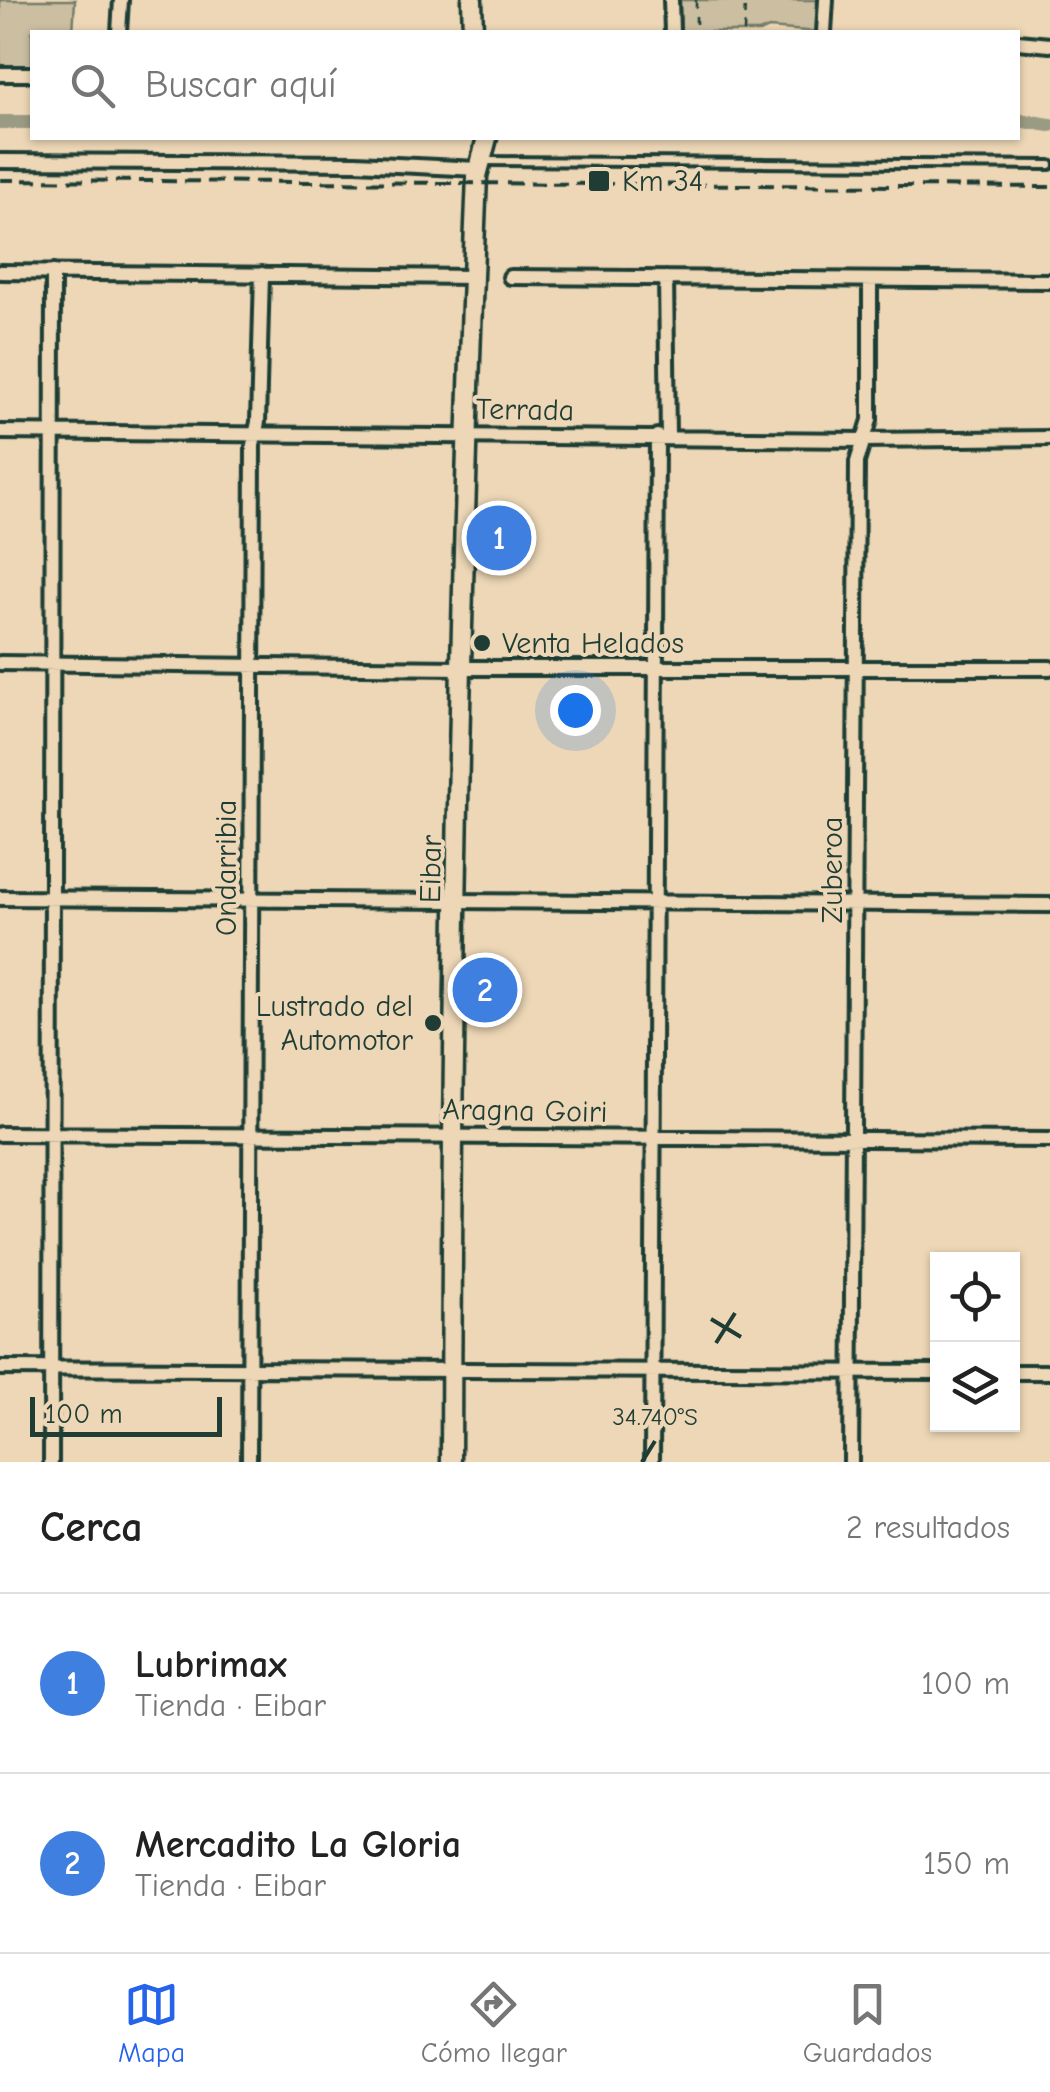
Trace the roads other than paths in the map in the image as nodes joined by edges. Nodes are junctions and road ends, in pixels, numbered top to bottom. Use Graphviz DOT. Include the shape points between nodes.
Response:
graph roads {
  1 [pos="121,0"];
  2 [pos="472,0"];
  3 [pos="672,0"];
  4 [pos="826,0"];
  5 [pos="119,30"];
  6 [pos="473,30"];
  7 [pos="672,30"];
  8 [pos="824,30"];
  9 [pos="1020,42"];
  10 [pos="1050,45"];
  11 [pos="0,74"];
  12 [pos="30,74"];
  13 [pos="486,140"];
  14 [pos="0,161"];
  15 [pos="478,165"];
  16 [pos="1050,166"];
  17 [pos="0,272"];
  18 [pos="53,272"];
  19 [pos="262,274"];
  20 [pos="510,276"];
  21 [pos="472,277"];
  22 [pos="666,278"];
  23 [pos="870,280"];
  24 [pos="1050,281"];
  25 [pos="0,432"];
  26 [pos="53,432"];
  27 [pos="466,434"];
  28 [pos="256,435"];
  29 [pos="662,436"];
  30 [pos="1050,438"];
  31 [pos="863,440"];
  32 [pos="0,662"];
  33 [pos="53,662"];
  34 [pos="251,664"];
  35 [pos="460,668"];
  36 [pos="657,668"];
  37 [pos="856,668"];
  38 [pos="1050,668"];
  39 [pos="0,898"];
  40 [pos="54,898"];
  41 [pos="251,902"];
  42 [pos="458,902"];
  43 [pos="857,902"];
  44 [pos="654,903"];
  45 [pos="1050,905"];
  46 [pos="54,1133"];
  47 [pos="0,1134"];
  48 [pos="248,1135"];
  49 [pos="452,1135"];
  50 [pos="651,1139"];
  51 [pos="854,1139"];
  52 [pos="1050,1140"];
  53 [pos="0,1368"];
  54 [pos="52,1369"];
  55 [pos="250,1371"];
  56 [pos="451,1371"];
  57 [pos="654,1372"];
  58 [pos="852,1372"];
  59 [pos="930,1372"];
  60 [pos="1020,1372"];
  61 [pos="1050,1372"];
  62 [pos="51,1462"];
  63 [pos="249,1462"];
  64 [pos="451,1462"];
  65 [pos="652,1462"];
  66 [pos="851,1462"];
  1 -- 5 [label="street"];
  2 -- 6 [label="street"];
  3 -- 7 [label="street"];
  4 -- 8 [label="street"];
  9 -- 10 [label="street"];
  11 -- 12 [label="street"];
  13 -- 15 [label="street, Eibar"];
  14 -- 15 [label="street"];
  15 -- 16 [label="lane"];
  15 -- 21 [label="street, Eibar"];
  17 -- 18 [label="street"];
  18 -- 19 [label="street"];
  18 -- 26 [label="street"];
  19 -- 21 [label="street"];
  19 -- 28 [label="street, Ondarribia"];
  20 -- 22 [label="street"];
  21 -- 27 [label="street, Eibar"];
  22 -- 23 [label="street"];
  22 -- 29 [label="street"];
  23 -- 24 [label="street"];
  23 -- 31 [label="street, Zuberoa" via="870,420"];
  25 -- 26 [label="street, Terrada"];
  26 -- 28 [label="street, Terrada"];
  26 -- 33 [label="street"];
  27 -- 28 [label="street, Terrada"];
  27 -- 29 [label="street, Terrada"];
  27 -- 35 [label="street, Eibar"];
  28 -- 34 [label="street, Ondarribia"];
  29 -- 31 [label="street, Terrada"];
  29 -- 36 [label="street"];
  30 -- 31 [label="street, Terrada"];
  31 -- 37 [label="street, Zuberoa" via="857,462"];
  32 -- 33 [label="street"];
  33 -- 34 [label="street"];
  33 -- 40 [label="street"];
  34 -- 35 [label="street"];
  34 -- 41 [label="street, Ondarribia"];
  35 -- 36 [label="street"];
  35 -- 42 [label="street, Eibar"];
  36 -- 37 [label="street"];
  36 -- 44 [label="street"];
  37 -- 38 [label="street"];
  37 -- 43 [label="street, Zuberoa"];
  39 -- 40 [label="street"];
  40 -- 41 [label="street"];
  40 -- 46 [label="street"];
  41 -- 42 [label="street"];
  41 -- 48 [label="street, Ondarribia"];
  42 -- 44 [label="street"];
  42 -- 49 [label="street, Eibar"];
  43 -- 44 [label="street"];
  43 -- 45 [label="street"];
  43 -- 51 [label="street, Zuberoa"];
  44 -- 50 [label="street"];
  46 -- 47 [label="street, Aragna Goiri"];
  46 -- 48 [label="street, Aragna Goiri"];
  46 -- 54 [label="street"];
  48 -- 49 [label="street, Aragna Goiri"];
  48 -- 55 [label="street, Ondarribia"];
  49 -- 50 [label="street, Aragna Goiri"];
  49 -- 56 [label="street, Eibar"];
  50 -- 51 [label="street, Aragna Goiri"];
  50 -- 57 [label="street"];
  51 -- 52 [label="street, Aragna Goiri"];
  51 -- 58 [label="street, Zuberoa"];
  53 -- 54 [label="street"];
  54 -- 55 [label="street"];
  54 -- 62 [label="street"];
  55 -- 56 [label="street"];
  55 -- 63 [label="street, Ondarribia"];
  56 -- 57 [label="street"];
  56 -- 64 [label="street, Eibar"];
  57 -- 58 [label="street"];
  57 -- 65 [label="street"];
  58 -- 59 [label="street"];
  58 -- 66 [label="street, Zuberoa"];
  60 -- 61 [label="street"];
}
